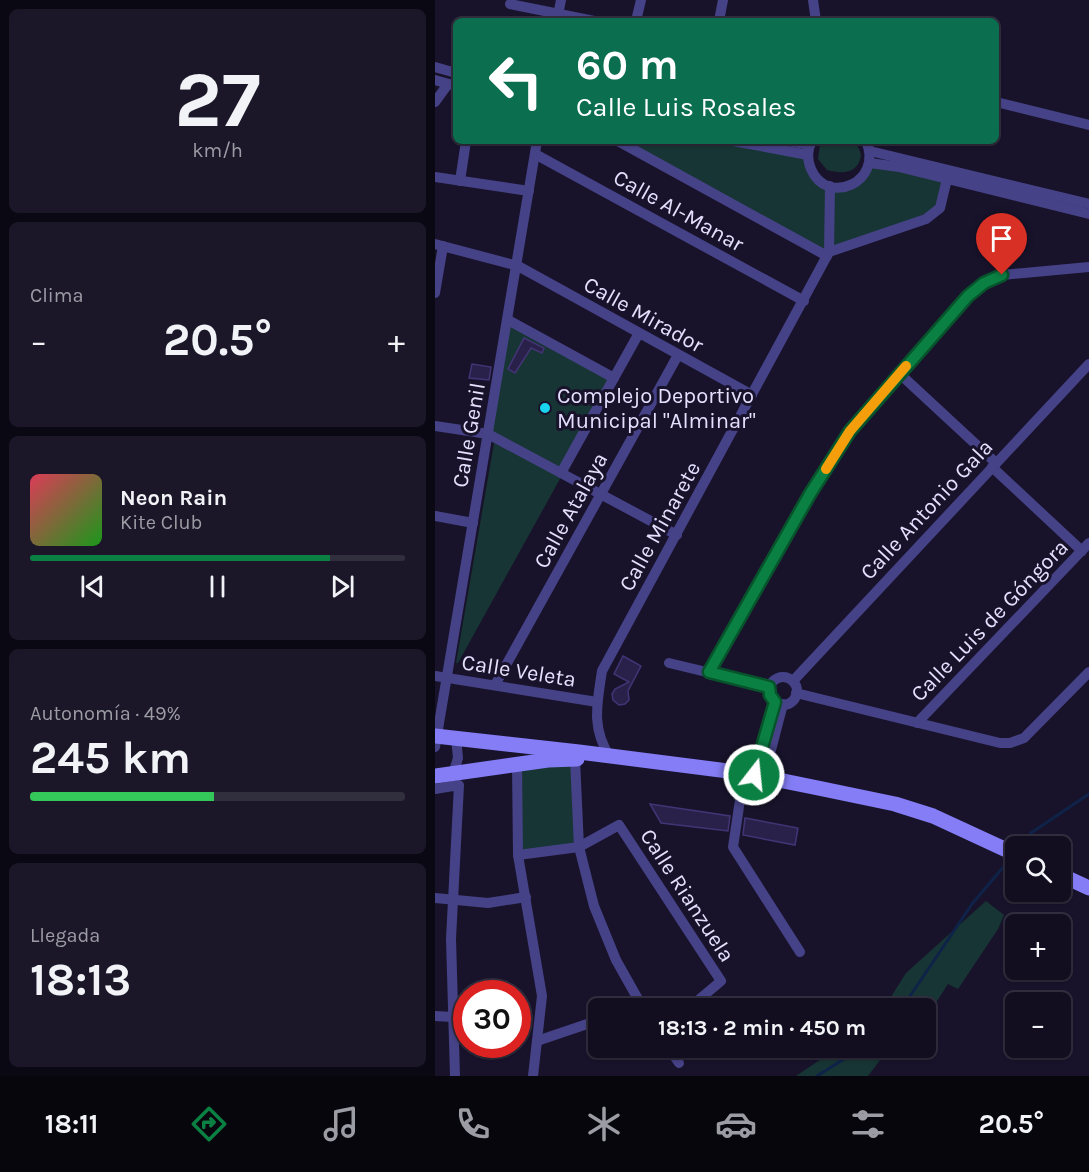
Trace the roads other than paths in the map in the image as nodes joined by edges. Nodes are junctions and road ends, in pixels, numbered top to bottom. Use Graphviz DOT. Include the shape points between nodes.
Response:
graph roads {
  1 [pos="561,0"];
  2 [pos="641,0"];
  3 [pos="723,0"];
  4 [pos="813,0"];
  5 [pos="510,4"];
  6 [pos="558,18"];
  7 [pos="637,18"];
  8 [pos="720,18"];
  9 [pos="816,18"];
  10 [pos="435,67"];
  11 [pos="453,72"];
  12 [pos="435,80"];
  13 [pos="452,85"];
  14 [pos="435,102"];
  15 [pos="999,103"];
  16 [pos="1089,125"];
  17 [pos="466,144"];
  18 [pos="537,144"];
  19 [pos="624,144"];
  20 [pos="772,144"];
  21 [pos="868,146"];
  22 [pos="810,147"];
  23 [pos="535,154"];
  24 [pos="870,163"];
  25 [pos="435,177"];
  26 [pos="947,179"];
  27 [pos="460,180"];
  28 [pos="830,186"];
  29 [pos="529,191"];
  30 [pos="1089,204"];
  31 [pos="1089,214"];
  32 [pos="439,245"];
  33 [pos="828,254"];
  34 [pos="517,266"];
  35 [pos="1089,267"];
  36 [pos="435,292"];
  37 [pos="804,301"];
  38 [pos="508,320"];
  39 [pos="639,333"];
  40 [pos="678,355"];
  41 [pos="1089,364"];
  42 [pos="900,374"];
  43 [pos="614,378"];
  44 [pos="752,395"];
  45 [pos="435,426"];
  46 [pos="488,434"];
  47 [pos="994,465"];
  48 [pos="561,473"];
  49 [pos="601,494"];
  50 [pos="435,516"];
  51 [pos="473,523"];
  52 [pos="677,535"];
  53 [pos="1085,551"];
  54 [pos="669,663"];
  55 [pos="709,672"];
  56 [pos="1089,672"];
  57 [pos="435,676"];
  58 [pos="447,678"];
  59 [pos="792,681"];
  60 [pos="495,685"];
  61 [pos="769,687"];
  62 [pos="796,693"];
  63 [pos="597,702"];
  64 [pos="779,703"];
  65 [pos="917,723"];
  66 [pos="456,738"];
  67 [pos="436,740"];
  68 [pos="501,743"];
  69 [pos="610,757"];
  70 [pos="575,759"];
  71 [pos="517,764"];
  72 [pos="754,775"];
  73 [pos="443,781"];
  74 [pos="579,847"];
  75 [pos="1005,849"];
  76 [pos="518,855"];
  77 [pos="1071,880"];
  78 [pos="1089,888"];
  79 [pos="526,897"];
  80 [pos="435,898"];
  81 [pos="454,901"];
  82 [pos="800,952"];
  83 [pos="637,998"];
  84 [pos="701,998"];
  85 [pos="435,1016"];
  86 [pos="453,1017"];
  87 [pos="588,1024"];
  88 [pos="537,1041"];
  89 [pos="454,1058"];
  90 [pos="676,1058"];
  91 [pos="679,1063"];
  92 [pos="455,1076"];
  93 [pos="533,1076"];
  1 -- 6 [label="street"];
  2 -- 7 [label="street"];
  3 -- 8 [label="street"];
  4 -- 9 [label="street"];
  5 -- 6 [label="street"];
  10 -- 11 [label="street"];
  12 -- 13 [label="street"];
  13 -- 14 [label="street"];
  15 -- 16 [label="street"];
  17 -- 27 [label="street"];
  18 -- 23 [label="street, Calle Genil"];
  19 -- 33 [label="street"];
  20 -- 22 [label="street"];
  21 -- 24 [label="street"];
  21 -- 30 [label="street"];
  22 -- 28 [label="street" via="812,171"];
  23 -- 29 [label="street, Calle Genil"];
  23 -- 37 [label="street, Calle Al-Manar"];
  24 -- 26 [label="street"];
  24 -- 28 [label="street" via="855,183"];
  25 -- 27 [label="street"];
  26 -- 31 [label="street"];
  26 -- 33 [label="street" via="940,208 926,219"];
  27 -- 29 [label="street"];
  28 -- 33 [label="street, Calle Minarete"];
  29 -- 34 [label="street, Calle Genil"];
  32 -- 34 [label="street, Calle Mirador"];
  32 -- 36 [label="street"];
  33 -- 37 [label="street, Calle Minarete"];
  34 -- 38 [label="street, Calle Genil"];
  34 -- 39 [label="street, Calle Mirador"];
  35 -- 42 [label="street" via="1002,275 984,283"];
  37 -- 44 [label="street, Calle Minarete"];
  38 -- 43 [label="street"];
  38 -- 46 [label="street, Calle Genil"];
  39 -- 40 [label="street, Calle Mirador"];
  39 -- 43 [label="street"];
  40 -- 44 [label="street, Calle Mirador"];
  40 -- 49 [label="street, Calle Atalaya"];
  41 -- 47 [label="street, Calle Antonio Gala"];
  42 -- 47 [label="street"];
  42 -- 55 [label="street" via="850,431"];
  43 -- 48 [label="street"];
  44 -- 52 [label="street, Calle Minarete"];
  45 -- 46 [label="street"];
  46 -- 48 [label="street"];
  46 -- 51 [label="street, Calle Genil"];
  47 -- 53 [label="street" via="1027,501"];
  47 -- 59 [label="street, Calle Antonio Gala"];
  48 -- 49 [label="street"];
  49 -- 52 [label="street"];
  49 -- 60 [label="street, Calle Atalaya"];
  50 -- 51 [label="street"];
  51 -- 58 [label="street, Calle Genil"];
  52 -- 63 [label="street, Calle Minarete" via="602,671"];
  53 -- 65 [label="street, Calle Luis de Góngora"];
  54 -- 55 [label="street"];
  55 -- 61 [label="street"];
  56 -- 65 [label="street" via="1024,738 1011,743"];
  57 -- 58 [label="street, Calle Veleta"];
  58 -- 60 [label="street, Calle Veleta"];
  58 -- 67 [label="street, Calle Genil"];
  59 -- 61 [label="street" via="781,677"];
  59 -- 62 [label="street"];
  60 -- 63 [label="street, Calle Veleta"];
  61 -- 64 [label="street" via="770,695"];
  62 -- 64 [label="street" via="792,701"];
  62 -- 65 [label="street"];
  63 -- 69 [label="street, Calle Minarete" via="599,735"];
  64 -- 72 [label="street"];
  66 -- 67 [label="street"];
  66 -- 68 [label="street"];
  66 -- 73 [label="street" via="458,758"];
  68 -- 69 [label="street"];
  68 -- 71 [label="street"];
  69 -- 70 [label="street"];
  69 -- 72 [label="street"];
  70 -- 71 [label="street"];
  70 -- 74 [label="street"];
  71 -- 73 [label="street"];
  71 -- 76 [label="street"];
  72 -- 75 [label="street" via="895,804 933,816"];
  72 -- 82 [label="street" via="733,847"];
  73 -- 81 [label="street"];
  74 -- 76 [label="street"];
  74 -- 83 [label="street" via="594,906 616,960"];
  74 -- 84 [label="street, Calle Rianzuela" via="619,825 721,981"];
  76 -- 79 [label="street"];
  77 -- 78 [label="street"];
  79 -- 81 [label="street" via="487,903"];
  79 -- 88 [label="street" via="542,996"];
  80 -- 81 [label="street"];
  81 -- 86 [label="street"];
  85 -- 86 [label="street"];
  87 -- 88 [label="street"];
  88 -- 93 [label="street"];
  89 -- 92 [label="street"];
  90 -- 91 [label="street"];
}
